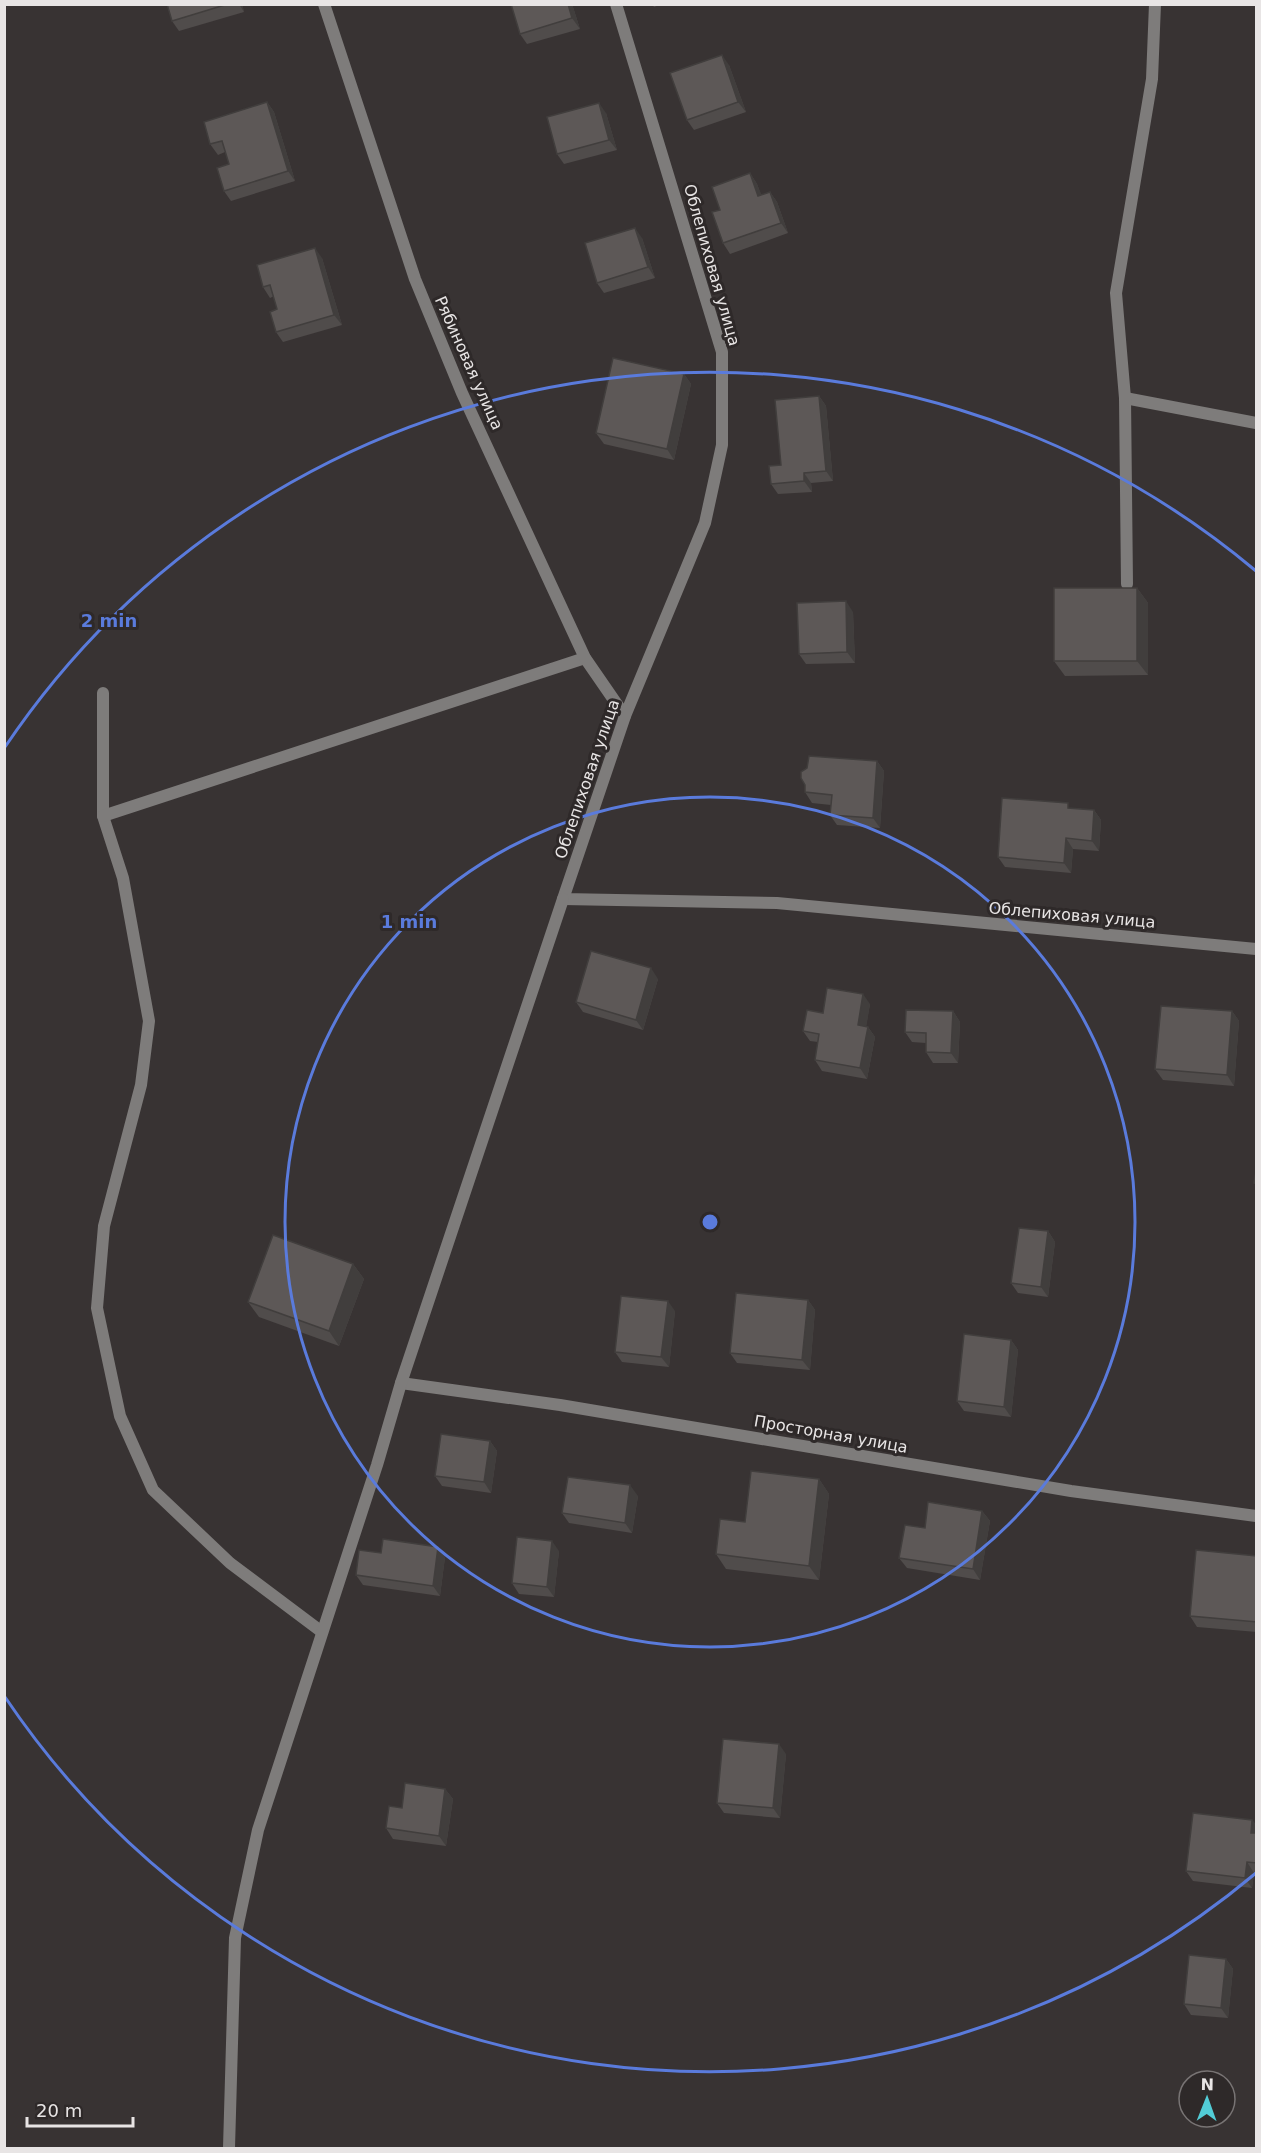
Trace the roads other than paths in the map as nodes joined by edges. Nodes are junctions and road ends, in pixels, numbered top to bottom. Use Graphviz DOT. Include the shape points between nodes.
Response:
graph roads {
  1 [pos="324,4"];
  2 [pos="616,4"];
  3 [pos="1155,4"];
  4 [pos="1125,398"];
  5 [pos="1257,423"];
  6 [pos="1127,584"];
  7 [pos="585,658"];
  8 [pos="103,693"];
  9 [pos="625,716"];
  10 [pos="103,816"];
  11 [pos="563,899"];
  12 [pos="1257,949"];
  13 [pos="401,1383"];
  14 [pos="1257,1516"];
  15 [pos="322,1632"];
  16 [pos="229,2148"];
  1 -- 7 [label="street, Рябиновая улица" via="415,279 462,393"];
  2 -- 9 [label="street, Облепиховая улица" via="722,352 722,445 705,523"];
  3 -- 4 [label="street" via="1152,79 1116,293"];
  4 -- 5 [label="street"];
  4 -- 6 [label="street"];
  7 -- 9 [label="street, Рябиновая улица"];
  7 -- 10 [label="street"];
  8 -- 10 [label="street"];
  9 -- 11 [label="street, Облепиховая улица"];
  10 -- 15 [label="street" via="123,878 149,1021 141,1085 104,1226 97,1308 120,1416 153,1490 230,1563"];
  11 -- 12 [label="street, Облепиховая улица" via="777,903"];
  11 -- 13 [label="street"];
  13 -- 14 [label="street, Просторная улица" via="560,1405 1071,1491"];
  13 -- 15 [label="street"];
  15 -- 16 [label="street" via="258,1830 235,1938"];
}
